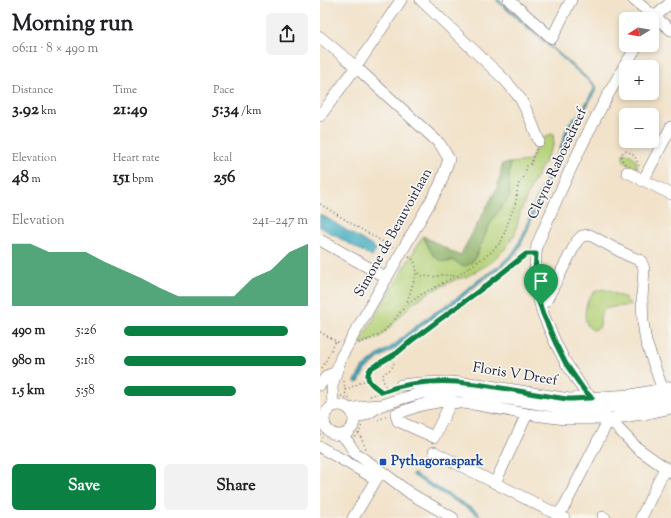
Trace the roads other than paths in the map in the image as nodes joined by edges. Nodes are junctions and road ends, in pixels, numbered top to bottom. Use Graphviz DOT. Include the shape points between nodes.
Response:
graph roads {
  1 [pos="401,0"];
  2 [pos="421,0"];
  3 [pos="509,0"];
  4 [pos="572,0"];
  5 [pos="634,0"];
  6 [pos="671,2"];
  7 [pos="646,12"];
  8 [pos="659,15"];
  9 [pos="659,23"];
  10 [pos="671,30"];
  11 [pos="320,37"];
  12 [pos="633,52"];
  13 [pos="356,66"];
  14 [pos="320,116"];
  15 [pos="671,127"];
  16 [pos="539,141"];
  17 [pos="628,169"];
  18 [pos="641,179"];
  19 [pos="671,194"];
  20 [pos="320,240"];
  21 [pos="386,278"];
  22 [pos="541,305"];
  23 [pos="336,375"];
  24 [pos="401,385"];
  25 [pos="320,386"];
  26 [pos="668,396"];
  27 [pos="592,398"];
  28 [pos="451,402"];
  29 [pos="602,408"];
  30 [pos="345,410"];
  31 [pos="527,414"];
  32 [pos="609,419"];
  33 [pos="323,424"];
  34 [pos="346,432"];
  35 [pos="320,447"];
  36 [pos="434,452"];
  37 [pos="668,470"];
  38 [pos="378,475"];
  39 [pos="495,483"];
  40 [pos="561,516"];
  41 [pos="352,518"];
  42 [pos="453,518"];
  43 [pos="641,518"];
  1 -- 13 [label="street"];
  2 -- 16 [label="street" via="506,81 520,98"];
  3 -- 4 [label="street" via="552,38"];
  5 -- 7 [label="street"];
  6 -- 8 [label="street"];
  9 -- 10 [label="street"];
  11 -- 13 [label="street, Simone de Beauvoirlaan"];
  12 -- 22 [label="street, Cleyne Raboesdreef" via="616,79 586,137 538,245 535,281"];
  13 -- 14 [label="street"];
  13 -- 21 [label="street, Simone de Beauvoirlaan" via="440,144 449,159 440,185"];
  15 -- 18 [label="street"];
  17 -- 18 [label="street"];
  18 -- 19 [label="street"];
  20 -- 21 [label="street"];
  21 -- 23 [label="street, Simone de Beauvoirlaan" via="346,347"];
  22 -- 26 [label="street" via="546,301 582,236 590,235 640,261 644,269 642,298 646,342"];
  22 -- 27 [label="street, Cleyne Raboesdreef" via="566,364"];
  23 -- 25 [label="street" via="330,374"];
  23 -- 30 [label="street, Simone de Beauvoirlaan" via="332,386"];
  24 -- 27 [label="street, Floris V Dreef" via="447,382 478,384 569,399"];
  26 -- 27 [label="street, Floris V Dreef"];
  26 -- 29 [label="street, Floris V Dreef" via="634,405"];
  26 -- 32 [label="street" via="649,413"];
  27 -- 29 [label="street, Cleyne Raboesdreef"];
  28 -- 28 [label="street" via="421,405 396,414 398,421 434,437"];
  28 -- 31 [label="street"];
  29 -- 30 [label="street, Floris V Dreef" via="570,409 458,391 422,393 382,405 369,414"];
  29 -- 32 [label="street, Cleyne Raboesdreef"];
  30 -- 33 [label="street" via="326,411"];
  30 -- 34 [label="street" via="354,425"];
  31 -- 32 [label="street" via="565,419"];
  31 -- 39 [label="street"];
  32 -- 37 [label="street, Cleyne Raboesdreef" via="637,448"];
  32 -- 40 [label="street"];
  33 -- 34 [label="street" via="333,434"];
  34 -- 38 [label="street" via="354,438"];
  35 -- 38 [label="street"];
  36 -- 39 [label="street"];
  37 -- 43 [label="street"];
  38 -- 41 [label="street"];
  38 -- 42 [label="street"];
  39 -- 40 [label="street"];
}
